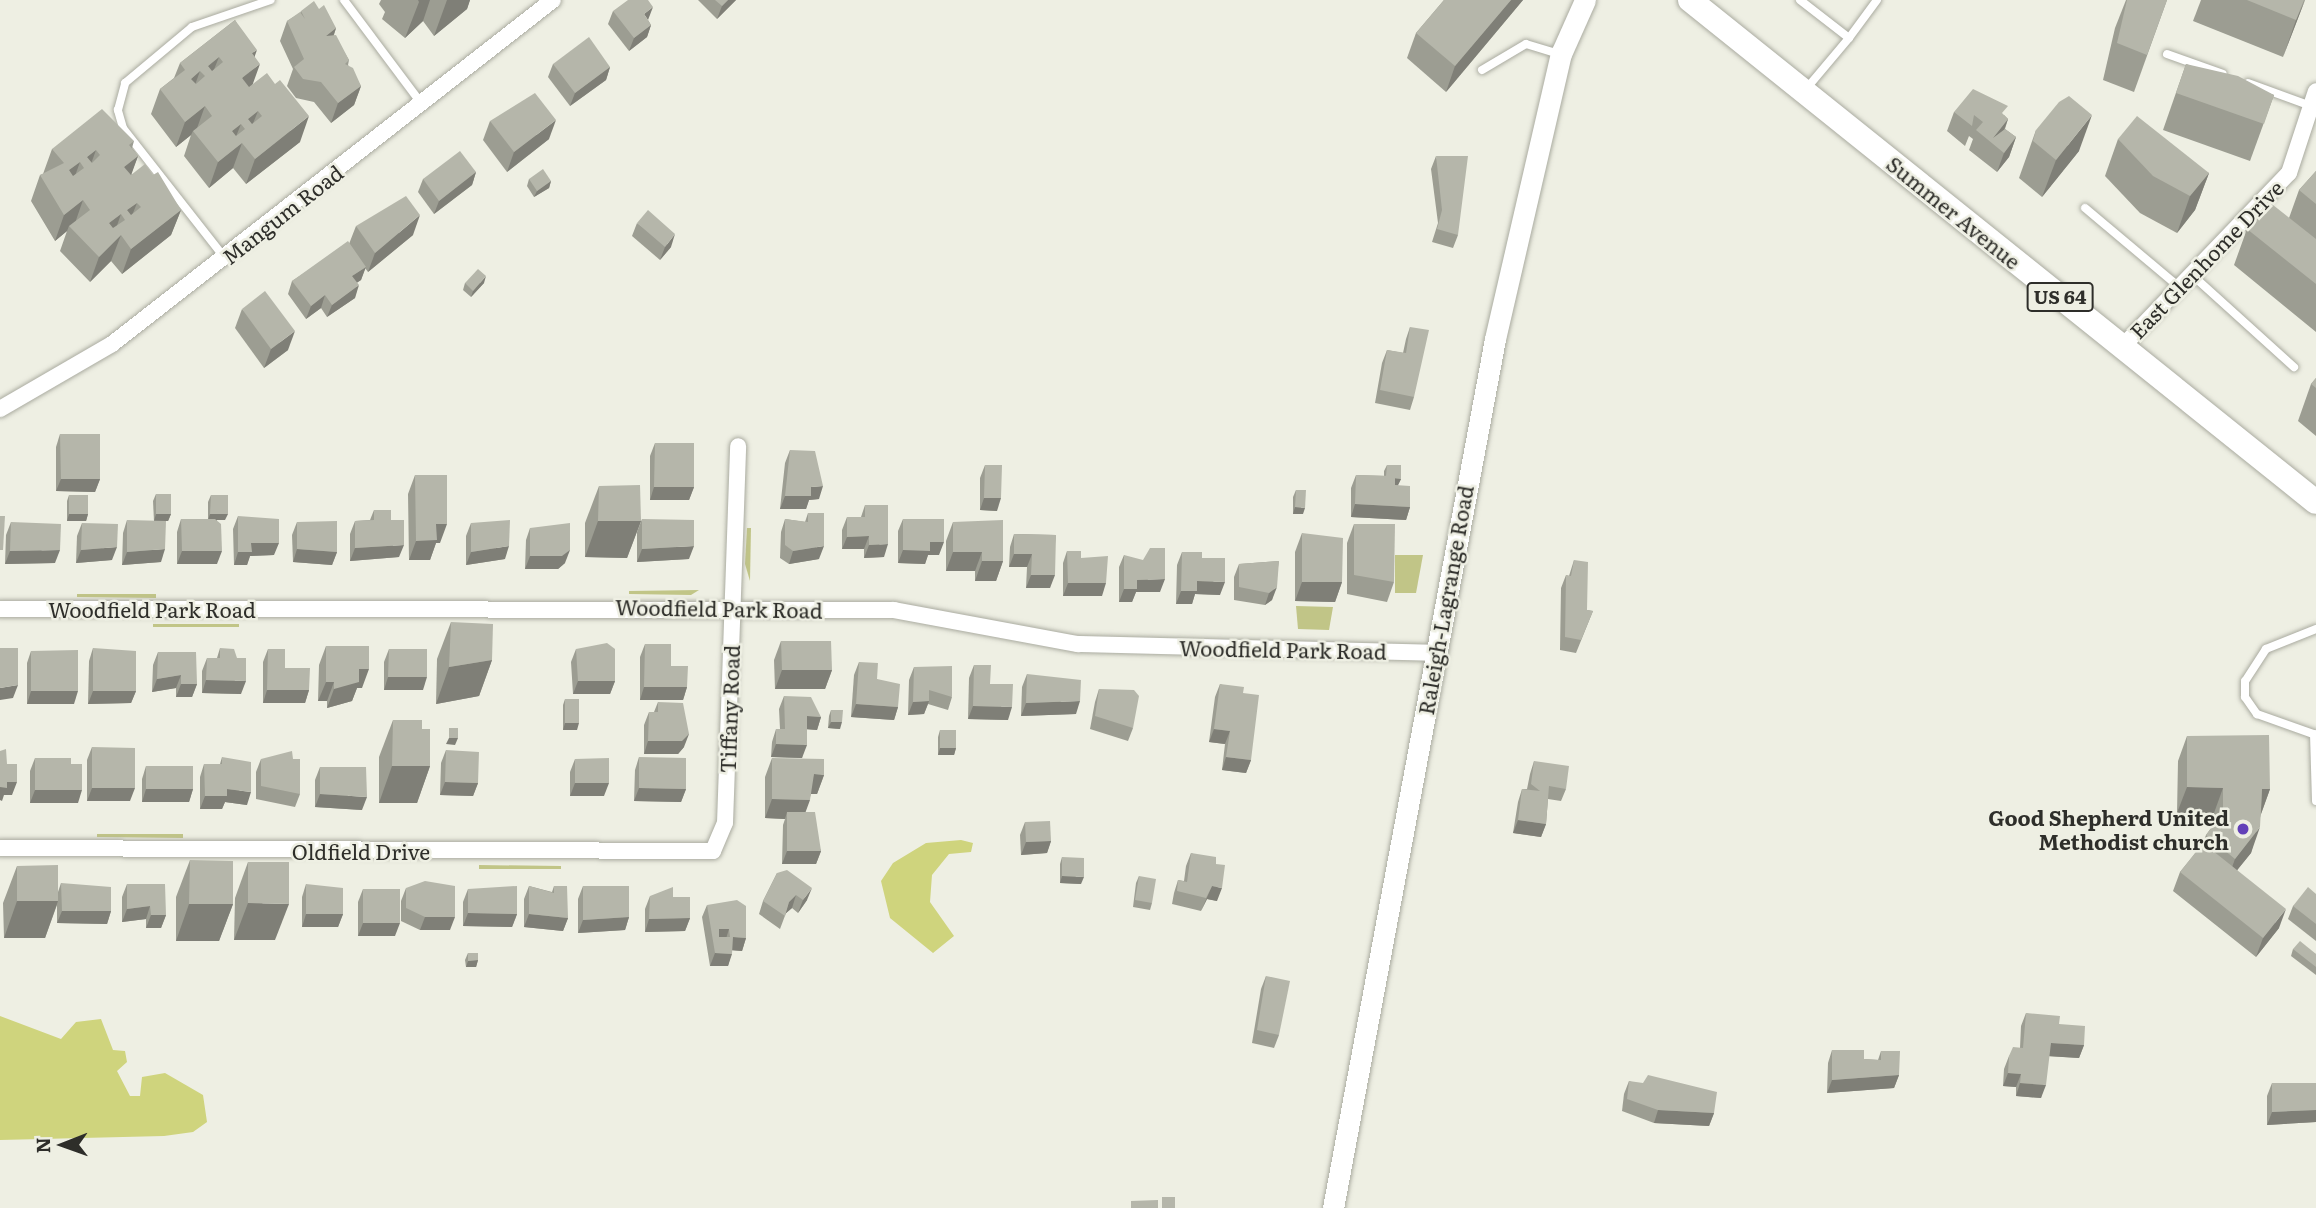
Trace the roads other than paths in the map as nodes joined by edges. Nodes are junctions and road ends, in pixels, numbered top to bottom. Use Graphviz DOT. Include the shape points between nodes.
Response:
graph roads {
  1 [pos="271,0"];
  2 [pos="344,0"];
  3 [pos="553,0"];
  4 [pos="1585,0"];
  5 [pos="1690,0"];
  6 [pos="1800,0"];
  7 [pos="1877,0"];
  8 [pos="1849,38"];
  9 [pos="1561,54"];
  10 [pos="2166,54"];
  11 [pos="1482,70"];
  12 [pos="1804,91"];
  13 [pos="2313,99"];
  14 [pos="421,103"];
  15 [pos="2085,208"];
  16 [pos="225,259"];
  17 [pos="2191,274"];
  18 [pos="2179,287"];
  19 [pos="2122,347"];
  20 [pos="2294,367"];
  21 [pos="0,409"];
  22 [pos="737,446"];
  23 [pos="2316,502"];
  24 [pos="732,608"];
  25 [pos="0,609"];
  26 [pos="2316,629"];
  27 [pos="1435,653"];
  28 [pos="2315,735"];
  29 [pos="2316,801"];
  30 [pos="719,846"];
  31 [pos="0,848"];
  32 [pos="1333,1208"];
  1 -- 16 [label="lane" via="192,27 125,83 118,110 123,128"];
  2 -- 14 [label="lane"];
  3 -- 14 [label="street, Mangum Road"];
  4 -- 9 [label="main road, Raleigh-Lagrange Road"];
  5 -- 12 [label="main road, Summer Avenue / US 64"];
  6 -- 8 [label="lane"];
  7 -- 8 [label="lane"];
  8 -- 12 [label="lane"];
  9 -- 11 [label="lane" via="1526,44"];
  9 -- 27 [label="main road, Raleigh-Lagrange Road" via="1493,352"];
  10 -- 13 [label="lane"];
  12 -- 19 [label="main road, Summer Avenue / US 64"];
  13 -- 17 [label="street, East Glenhome Drive" via="2289,173"];
  14 -- 16 [label="street, Mangum Road"];
  15 -- 18 [label="lane"];
  16 -- 21 [label="street, Mangum Road" via="112,344"];
  17 -- 18 [label="street, East Glenhome Drive"];
  17 -- 20 [label="lane"];
  18 -- 19 [label="street, East Glenhome Drive"];
  19 -- 23 [label="main road, Summer Avenue / US 64"];
  22 -- 24 [label="street, Tiffany Road"];
  24 -- 25 [label="street, Woodfield Park Road"];
  24 -- 27 [label="street, Woodfield Park Road" via="908,611 1107,646"];
  24 -- 30 [label="street, Tiffany Road"];
  26 -- 28 [label="lane" via="2266,649 2245,681 2245,697 2257,714"];
  27 -- 32 [label="main road, Raleigh-Lagrange Road"];
  28 -- 29 [label="lane"];
  30 -- 31 [label="street, Oldfield Drive" via="689,854"];
}
